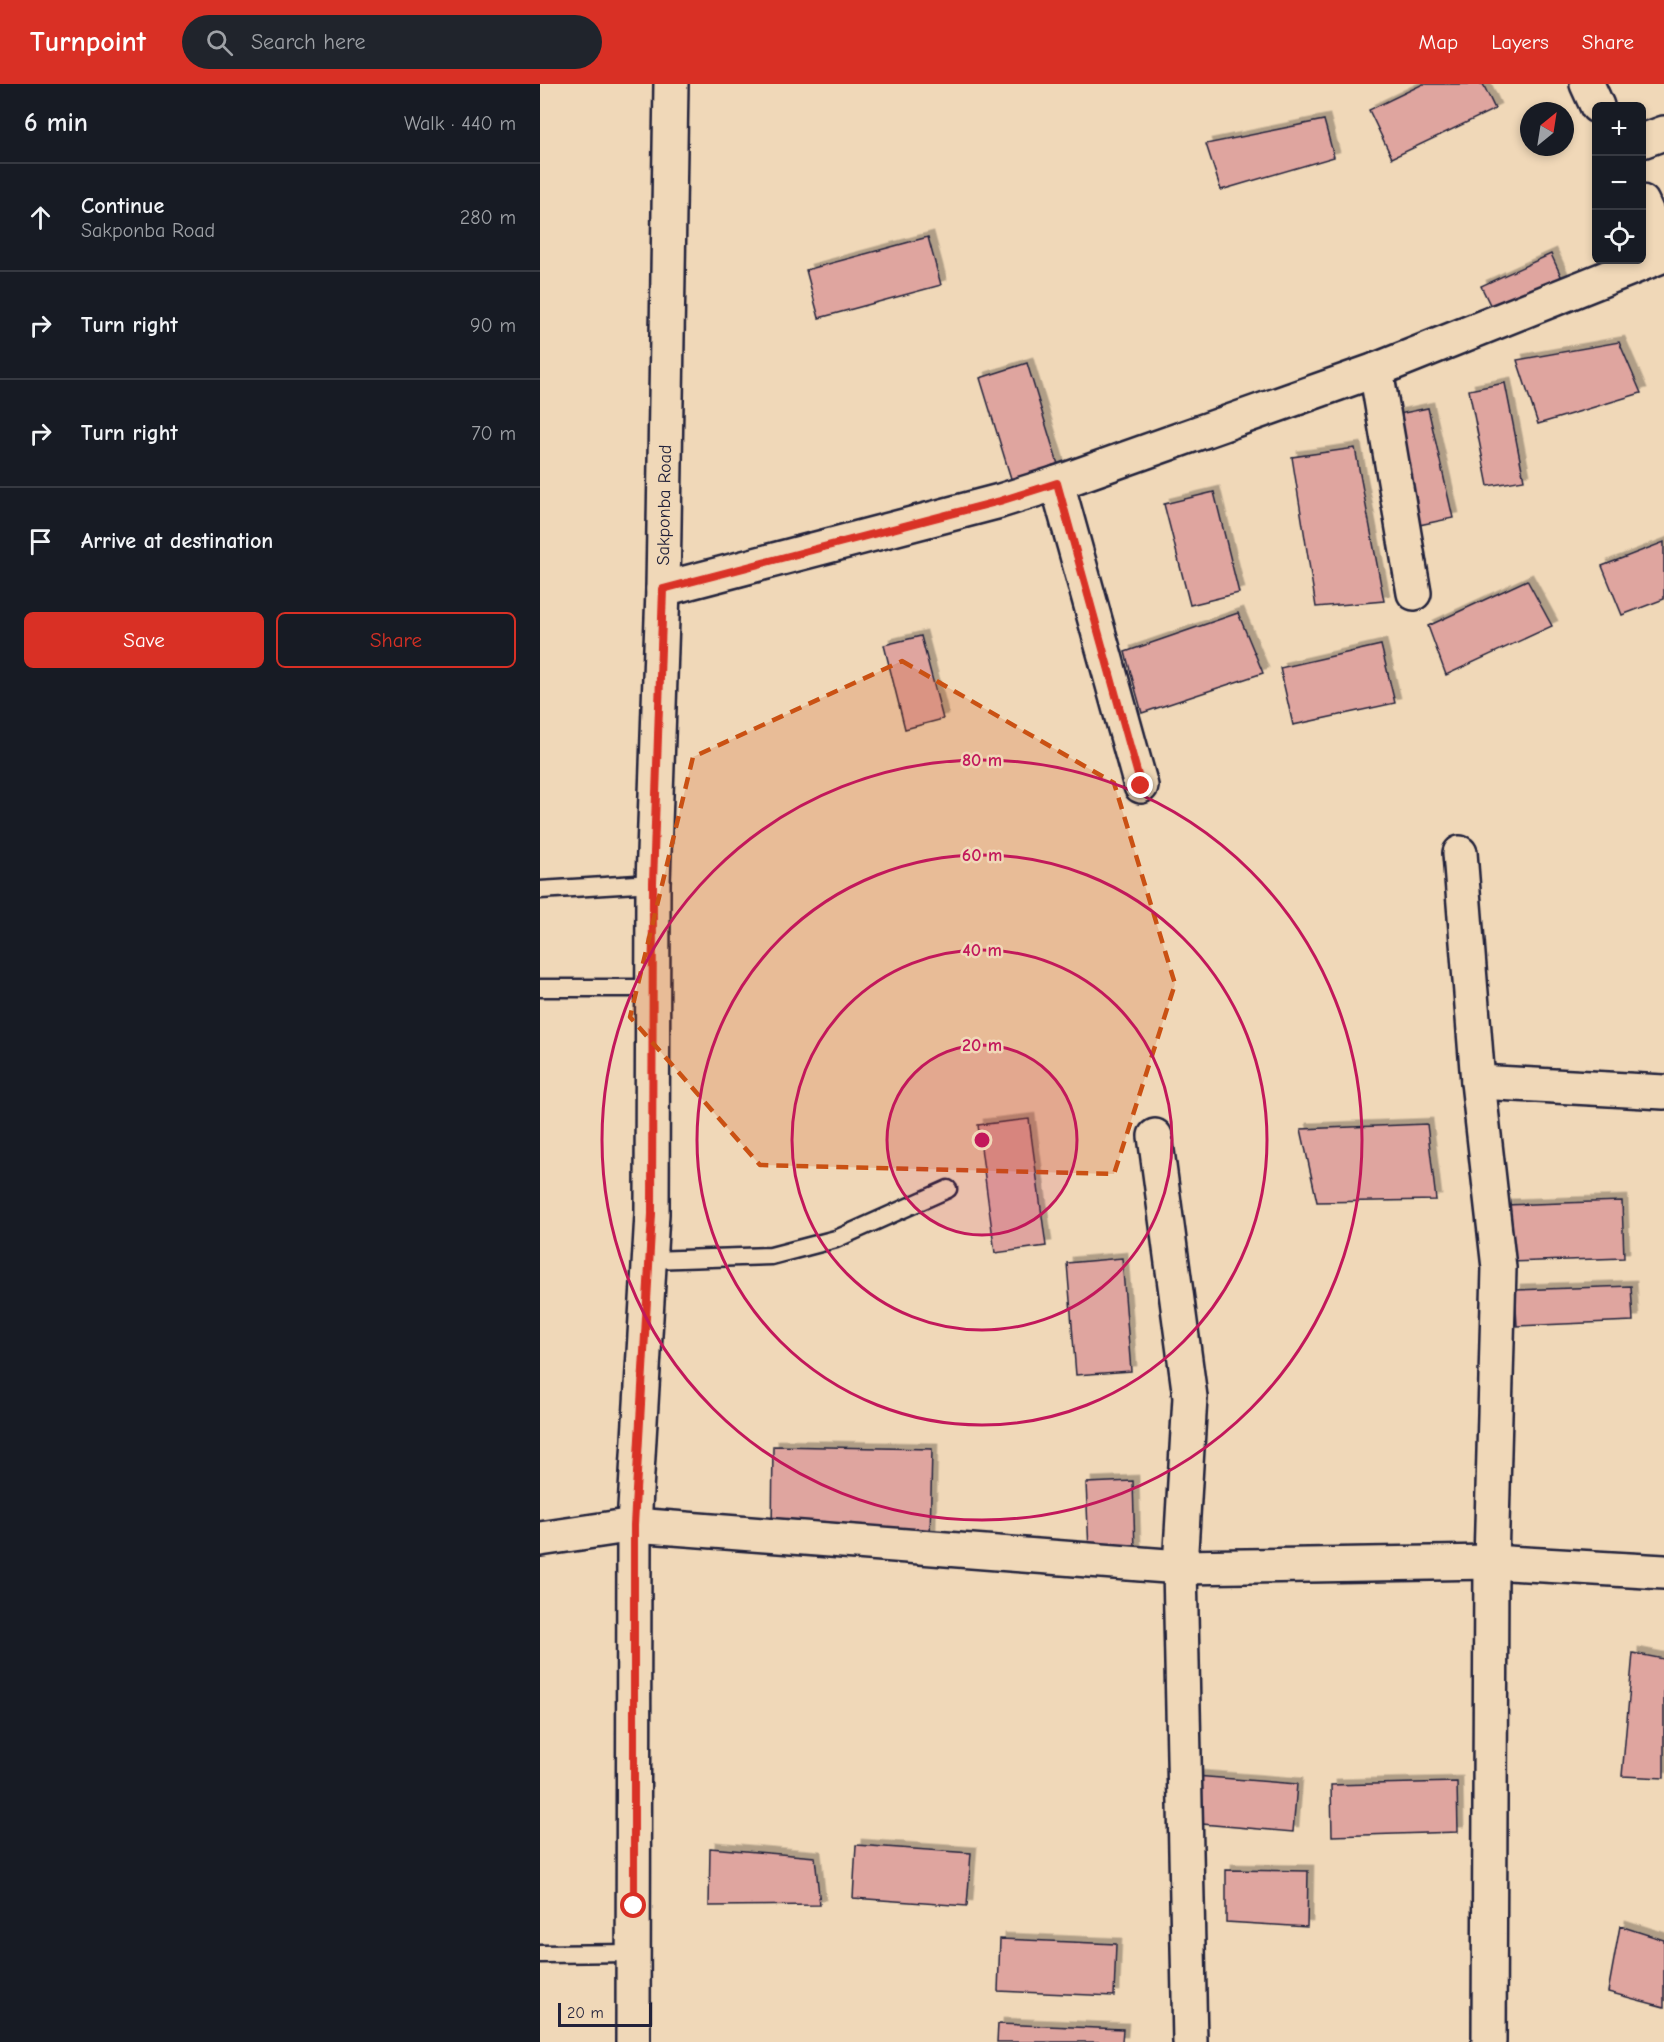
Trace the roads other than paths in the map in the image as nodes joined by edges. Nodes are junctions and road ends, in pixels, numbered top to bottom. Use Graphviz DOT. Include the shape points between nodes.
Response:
graph roads {
  1 [pos="671,84"];
  2 [pos="1587,84"];
  3 [pos="1595,102"];
  4 [pos="1664,133"];
  5 [pos="1646,139"];
  6 [pos="1645,210"];
  7 [pos="1664,249"];
  8 [pos="1664,255"];
  9 [pos="1376,370"];
  10 [pos="1057,483"];
  11 [pos="663,589"];
  12 [pos="1414,593"];
  13 [pos="1141,786"];
  14 [pos="1460,853"];
  15 [pos="653,883"];
  16 [pos="540,890"];
  17 [pos="540,988"];
  18 [pos="653,988"];
  19 [pos="1478,1082"];
  20 [pos="1664,1092"];
  21 [pos="1155,1136"];
  22 [pos="948,1189"];
  23 [pos="650,1260"];
  24 [pos="634,1525"];
  25 [pos="540,1539"];
  26 [pos="1491,1562"];
  27 [pos="1180,1567"];
  28 [pos="1664,1572"];
  29 [pos="634,1953"];
  30 [pos="540,1954"];
  31 [pos="633,2042"];
  32 [pos="1190,2042"];
  33 [pos="1489,2042"];
  1 -- 11 [label="street, Sakponba Road"];
  2 -- 3 [label="street"];
  4 -- 5 [label="street"];
  6 -- 7 [label="street"];
  8 -- 9 [label="street"];
  9 -- 10 [label="street"];
  9 -- 12 [label="street"];
  10 -- 11 [label="street"];
  10 -- 13 [label="street"];
  11 -- 15 [label="street, Sakponba Road"];
  14 -- 19 [label="street"];
  15 -- 16 [label="lane"];
  15 -- 18 [label="street, Sakponba Road"];
  17 -- 18 [label="lane"];
  18 -- 23 [label="street, Sakponba Road"];
  19 -- 20 [label="street"];
  19 -- 26 [label="street" via="1499,1268"];
  21 -- 27 [label="street" via="1190,1397"];
  22 -- 23 [label="lane" via="836,1239 771,1256"];
  23 -- 24 [label="street, Sakponba Road"];
  24 -- 25 [label="street"];
  24 -- 27 [label="street"];
  24 -- 29 [label="street, Sakponba Road"];
  26 -- 27 [label="street"];
  26 -- 28 [label="street"];
  26 -- 33 [label="street"];
  27 -- 32 [label="street"];
  29 -- 30 [label="lane"];
  29 -- 31 [label="street, Sakponba Road"];
}
